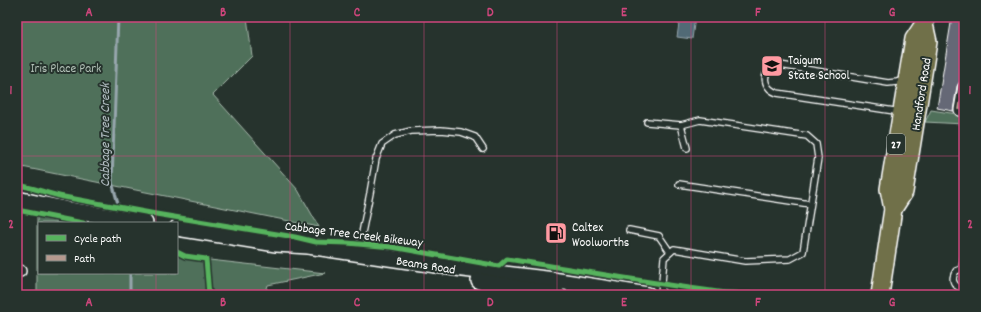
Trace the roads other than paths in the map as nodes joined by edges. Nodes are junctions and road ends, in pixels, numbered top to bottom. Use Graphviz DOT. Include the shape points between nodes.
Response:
graph roads {
  1 [pos="924,20"];
  2 [pos="907,79"];
  3 [pos="964,87"];
  4 [pos="960,110"];
  5 [pos="909,111"];
  6 [pos="647,122"];
  7 [pos="681,124"];
  8 [pos="483,148"];
  9 [pos="687,148"];
  10 [pos="679,184"];
  11 [pos="17,199"];
  12 [pos="810,204"];
  13 [pos="139,222"];
  14 [pos="178,228"];
  15 [pos="629,230"];
  16 [pos="276,244"];
  17 [pos="670,252"];
  18 [pos="358,253"];
  19 [pos="964,256"];
  20 [pos="963,268"];
  21 [pos="964,289"];
  22 [pos="558,295"];
  23 [pos="648,295"];
  24 [pos="661,295"];
  25 [pos="880,295"];
  1 -- 2 [label="main road, Handford Road / 27" via="914,39"];
  1 -- 5 [label="main road, Handford Road / 27" via="928,42"];
  2 -- 5 [label="main road, Handford Road / 27"];
  2 -- 5 [label="lane" via="888,83 780,65 770,68 766,75 766,86 777,93"];
  3 -- 4 [label="street"];
  5 -- 25 [label="main road, Handford Road / 27" via="889,189 893,209"];
  6 -- 7 [label="lane"];
  7 -- 9 [label="lane"];
  7 -- 12 [label="lane" via="700,120 807,136 816,144 818,158"];
  8 -- 18 [label="lane" via="475,137 442,130 411,131 394,135 382,144 376,159"];
  10 -- 12 [label="lane"];
  11 -- 13 [label="main road"];
  12 -- 17 [label="lane" via="803,252 790,259 745,261 674,249"];
  14 -- 16 [label="main road, Beams Road"];
  15 -- 17 [label="lane" via="659,236"];
  16 -- 18 [label="main road, Beams Road"];
  16 -- 22 [label="main road, Beams Road" via="306,252"];
  17 -- 24 [label="lane" via="664,258"];
  18 -- 23 [label="main road, Beams Road"];
  19 -- 20 [label="lane"];
  20 -- 21 [label="lane" via="956,271 953,281"];
}
